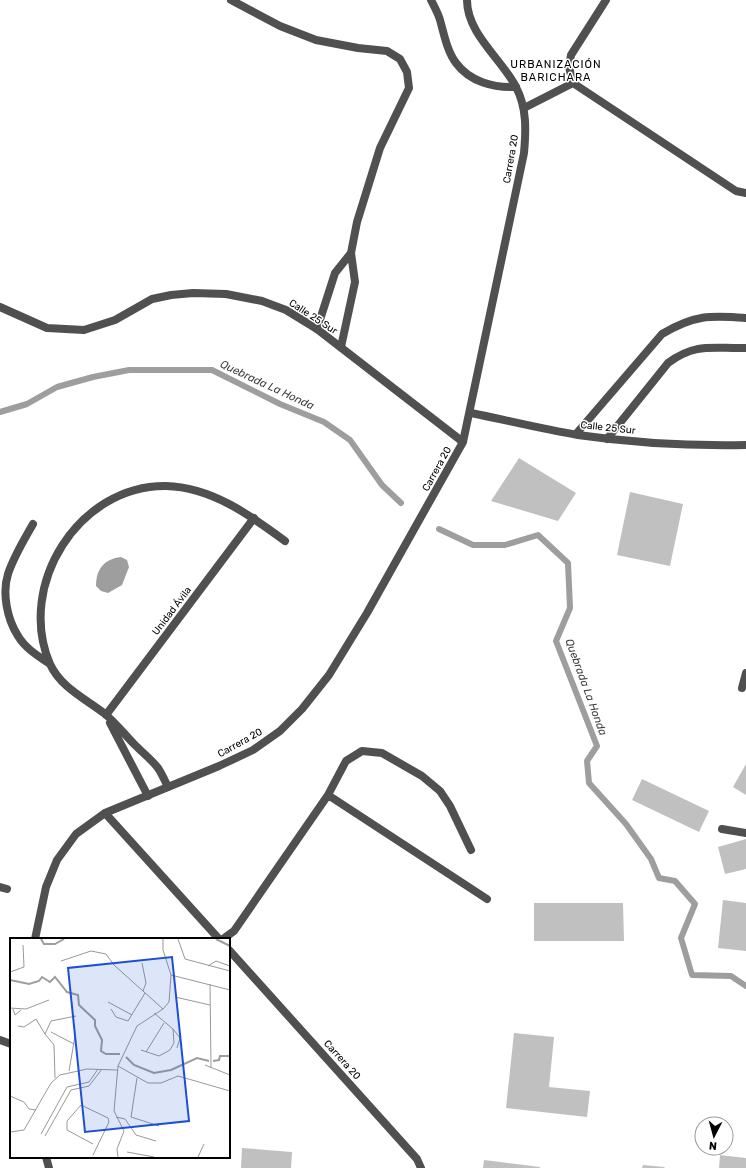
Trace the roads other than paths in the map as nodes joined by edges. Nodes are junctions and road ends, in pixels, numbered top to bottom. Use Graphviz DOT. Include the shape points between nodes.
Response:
graph roads {
  1 [pos="231,0"];
  2 [pos="431,0"];
  3 [pos="467,0"];
  4 [pos="606,0"];
  5 [pos="573,83"];
  6 [pos="516,87"];
  7 [pos="524,108"];
  8 [pos="746,193"];
  9 [pos="351,253"];
  10 [pos="0,307"];
  11 [pos="746,318"];
  12 [pos="317,329"];
  13 [pos="341,347"];
  14 [pos="746,348"];
  15 [pos="470,413"];
  16 [pos="576,434"];
  17 [pos="607,439"];
  18 [pos="463,442"];
  19 [pos="746,445"];
  20 [pos="254,518"];
  21 [pos="33,524"];
  22 [pos="285,541"];
  23 [pos="50,664"];
  24 [pos="746,673"];
  25 [pos="742,688"];
  26 [pos="106,715"];
  27 [pos="168,787"];
  28 [pos="328,795"];
  29 [pos="148,796"];
  30 [pos="106,813"];
  31 [pos="722,829"];
  32 [pos="746,832"];
  33 [pos="471,850"];
  34 [pos="487,899"];
  35 [pos="35,938"];
  36 [pos="218,938"];
  37 [pos="224,938"];
  38 [pos="230,952"];
  39 [pos="0,1040"];
  40 [pos="10,1044"];
  41 [pos="46,1158"];
  42 [pos="49,1168"];
  43 [pos="421,1168"];
  1 -- 9 [label="street" via="280,26 316,40 387,51 400,59 407,72 409,88 380,148"];
  2 -- 6 [label="street" via="456,63 488,85"];
  3 -- 6 [label="street, Carrera 20" via="473,23 482,39"];
  4 -- 5 [label="street" via="571,55 569,67"];
  5 -- 7 [label="street"];
  5 -- 8 [label="street" via="736,191"];
  6 -- 7 [label="street, Carrera 20"];
  7 -- 15 [label="street, Carrera 20" via="524,153"];
  9 -- 12 [label="street" via="335,273"];
  9 -- 13 [label="street" via="355,282"];
  10 -- 12 [label="street, Calle 25 Sur" via="47,328 84,330 115,320 152,299 193,292 226,294 262,301 286,310"];
  11 -- 16 [label="street" via="695,318 680,323 662,334"];
  12 -- 13 [label="street, Calle 25 Sur"];
  13 -- 18 [label="street, Calle 25 Sur"];
  14 -- 17 [label="street" via="694,348 680,354 668,363"];
  15 -- 16 [label="street, Calle 25 Sur"];
  15 -- 18 [label="street, Carrera 20"];
  16 -- 17 [label="street, Calle 25 Sur"];
  17 -- 19 [label="street, Calle 25 Sur"];
  18 -- 27 [label="street, Carrera 20" via="367,613 329,675 302,709 280,731 253,750"];
  20 -- 22 [label="street"];
  20 -- 23 [label="street" via="219,499 192,490 166,486 130,493 111,500 88,515 71,531 59,549 50,567 45,586 42,623"];
  20 -- 26 [label="street, Unidad Ávila"];
  21 -- 23 [label="street" via="17,551 8,575 6,594 9,616 18,636 34,654"];
  23 -- 26 [label="street" via="72,691"];
  24 -- 25 [label="street"];
  26 -- 27 [label="street" via="158,769"];
  26 -- 29 [label="street"];
  27 -- 29 [label="street, Carrera 20"];
  28 -- 33 [label="street" via="346,761 362,751 382,753 422,776 440,791"];
  28 -- 34 [label="street"];
  28 -- 37 [label="street" via="234,931"];
  29 -- 30 [label="street, Carrera 20"];
  30 -- 35 [label="street, Carrera 20" via="76,834 57,860 46,887"];
  30 -- 36 [label="street"];
  31 -- 32 [label="street"];
  38 -- 43 [label="street, Carrera 20" via="418,1159"];
  39 -- 40 [label="street"];
  41 -- 42 [label="street"];
}
